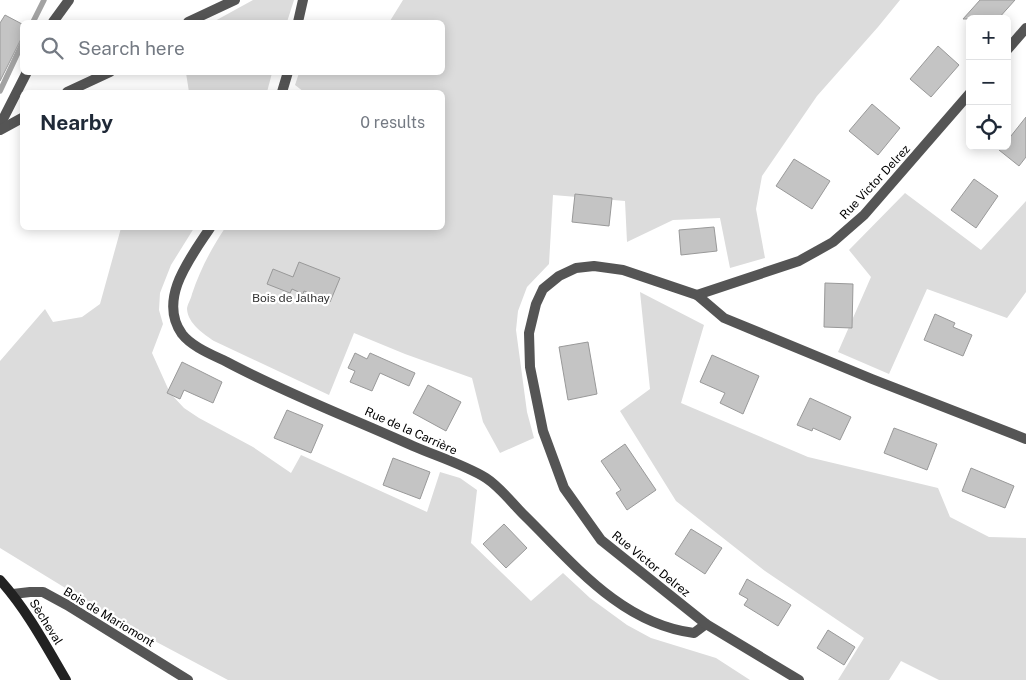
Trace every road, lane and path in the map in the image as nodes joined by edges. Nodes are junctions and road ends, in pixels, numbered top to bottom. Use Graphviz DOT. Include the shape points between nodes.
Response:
graph roads {
  1 [pos="69,0"];
  2 [pos="235,0"];
  3 [pos="304,0"];
  4 [pos="55,20"];
  5 [pos="192,20"];
  6 [pos="299,20"];
  7 [pos="1026,28"];
  8 [pos="1011,45"];
  9 [pos="25,75"];
  10 [pos="104,75"];
  11 [pos="287,75"];
  12 [pos="72,90"];
  13 [pos="283,90"];
  14 [pos="966,98"];
  15 [pos="20,119"];
  16 [pos="0,125"];
  17 [pos="0,130"];
  18 [pos="209,230"];
  19 [pos="697,296"];
  20 [pos="1026,440"];
  21 [pos="0,580"];
  22 [pos="13,594"];
  23 [pos="706,624"];
  24 [pos="66,680"];
  25 [pos="188,680"];
  26 [pos="799,680"];
  1 -- 4 [label="street"];
  2 -- 5 [label="street"];
  3 -- 6 [label="street"];
  7 -- 8 [label="street"];
  9 -- 16 [label="street"];
  10 -- 12 [label="street"];
  11 -- 13 [label="street"];
  14 -- 19 [label="street, Rue Victor Delrez" via="864,215 833,242 799,261"];
  15 -- 17 [label="street"];
  18 -- 23 [label="street, Rue de la Carrière" via="178,283 174,297 176,323 183,335 198,347 251,375 486,478 589,580 618,604 649,621 694,634"];
  19 -- 20 [label="street, Rue Victor Delrez" via="724,318"];
  19 -- 23 [label="street, Rue Victor Delrez" via="623,270 594,266 576,268 543,289 529,333 530,367 543,431 564,488 602,540"];
  21 -- 22 [label="main road, Sècheval"];
  22 -- 24 [label="main road, Sècheval"];
  22 -- 25 [label="street, Bois de Mariomont" via="44,592"];
  23 -- 26 [label="street, Rue Victor Delrez"];
}
